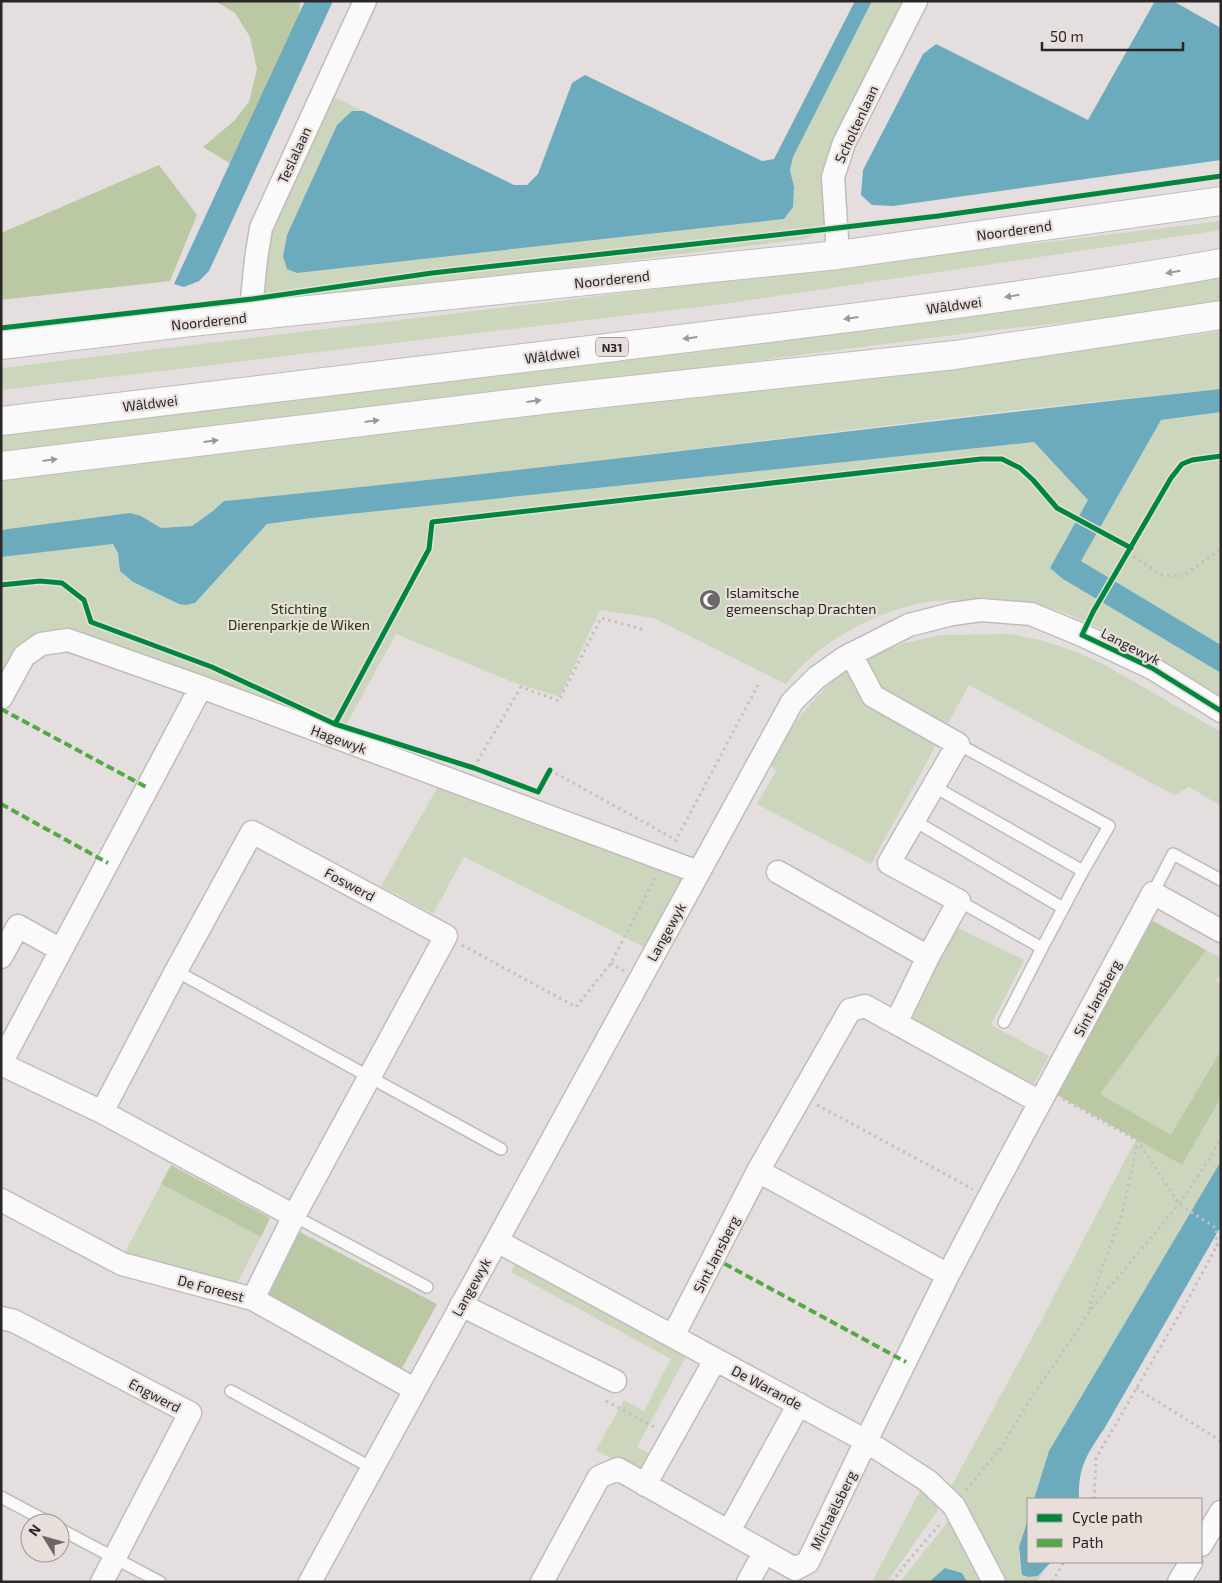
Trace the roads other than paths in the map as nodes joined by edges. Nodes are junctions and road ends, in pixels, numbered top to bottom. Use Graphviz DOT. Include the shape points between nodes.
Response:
graph roads {
  1 [pos="365,1"];
  2 [pos="916,1"];
  3 [pos="1221,201"];
  4 [pos="838,255"];
  5 [pos="1221,263"];
  6 [pos="260,315"];
  7 [pos="1221,316"];
  8 [pos="1,345"];
  9 [pos="1,421"];
  10 [pos="1,466"];
  11 [pos="851,654"];
  12 [pos="201,687"];
  13 [pos="1,698"];
  14 [pos="1221,711"];
  15 [pos="958,744"];
  16 [pos="933,786"];
  17 [pos="914,820"];
  18 [pos="1083,871"];
  19 [pos="698,872"];
  20 [pos="778,872"];
  21 [pos="1221,880"];
  22 [pos="1153,893"];
  23 [pos="959,902"];
  24 [pos="1063,908"];
  25 [pos="1221,931"];
  26 [pos="1042,948"];
  27 [pos="61,950"];
  28 [pos="1,957"];
  29 [pos="928,957"];
  30 [pos="176,971"];
  31 [pos="1004,1022"];
  32 [pos="896,1023"];
  33 [pos="1,1064"];
  34 [pos="370,1076"];
  35 [pos="1044,1096"];
  36 [pos="102,1112"];
  37 [pos="501,1149"];
  38 [pos="758,1172"];
  39 [pos="1,1200"];
  40 [pos="294,1216"];
  41 [pos="497,1240"];
  42 [pos="948,1275"];
  43 [pos="427,1287"];
  44 [pos="253,1299"];
  45 [pos="461,1305"];
  46 [pos="1,1318"];
  47 [pos="673,1336"];
  48 [pos="715,1360"];
  49 [pos="615,1381"];
  50 [pos="414,1389"];
  51 [pos="231,1390"];
  52 [pos="799,1404"];
  53 [pos="866,1441"];
  54 [pos="372,1468"];
  55 [pos="645,1485"];
  56 [pos="1,1497"];
  57 [pos="1221,1512"];
  58 [pos="31,1513"];
  59 [pos="729,1531"];
  60 [pos="70,1534"];
  61 [pos="1202,1543"];
  62 [pos="764,1552"];
  63 [pos="114,1558"];
  64 [pos="1190,1563"];
  65 [pos="102,1582"];
  66 [pos="160,1582"];
  67 [pos="310,1582"];
  68 [pos="542,1582"];
  69 [pos="748,1582"];
  70 [pos="994,1582"];
  71 [pos="1179,1582"];
  1 -- 6 [label="street, Teslalaan" via="261,228 252,299"];
  2 -- 4 [label="street, Scholtenlaan" via="844,143 833,178"];
  3 -- 4 [label="main road, Noorderend"];
  4 -- 6 [label="main road, Noorderend"];
  5 -- 9 [label="main road, Wâldwei / N31, one-way" via="835,320"];
  6 -- 8 [label="main road, Noorderend"];
  10 -- 7 [label="main road, one-way" via="567,397 955,355"];
  11 -- 14 [label="street, Langewyk" via="909,625 952,614 981,610 1031,614 1082,634 1152,668"];
  11 -- 15 [label="street" via="873,696"];
  11 -- 19 [label="street, Langewyk" via="816,678 792,702"];
  12 -- 13 [label="street, Hagewyk" via="68,640 40,644 24,656"];
  12 -- 19 [label="street, Hagewyk"];
  12 -- 27 [label="street"];
  15 -- 16 [label="street"];
  15 -- 18 [label="lane" via="1109,826"];
  16 -- 17 [label="street"];
  16 -- 18 [label="lane"];
  17 -- 23 [label="street" via="889,863"];
  17 -- 24 [label="lane"];
  18 -- 24 [label="lane"];
  19 -- 41 [label="street, Langewyk"];
  20 -- 29 [label="street"];
  21 -- 22 [label="lane, Sint Jansberg" via="1173,854"];
  22 -- 25 [label="street"];
  22 -- 35 [label="street, Sint Jansberg"];
  23 -- 26 [label="lane"];
  23 -- 29 [label="street"];
  24 -- 26 [label="lane"];
  26 -- 31 [label="lane"];
  27 -- 28 [label="street" via="18,926"];
  27 -- 33 [label="street"];
  29 -- 32 [label="street"];
  30 -- 34 [label="lane"];
  30 -- 34 [label="street, Foswerd" via="252,832 446,936"];
  30 -- 36 [label="street, Foswerd"];
  32 -- 35 [label="street, Sint Jansberg"];
  32 -- 38 [label="street, Sint Jansberg" via="864,1006 850,1010"];
  33 -- 36 [label="street"];
  34 -- 37 [label="lane"];
  34 -- 40 [label="street"];
  35 -- 42 [label="street, Sint Jansberg"];
  36 -- 40 [label="street"];
  38 -- 42 [label="street"];
  38 -- 47 [label="street, Sint Jansberg"];
  39 -- 44 [label="street, De Foreest" via="122,1264"];
  40 -- 43 [label="lane"];
  40 -- 44 [label="street"];
  41 -- 45 [label="street, Langewyk"];
  41 -- 47 [label="street, De Warande"];
  42 -- 53 [label="street, Sint Jansberg"];
  44 -- 50 [label="street, De Foreest"];
  45 -- 49 [label="street"];
  45 -- 50 [label="street, Langewyk"];
  46 -- 63 [label="street, Engwerd" via="14,1321 190,1413"];
  47 -- 48 [label="street, De Warande"];
  48 -- 52 [label="street, De Warande"];
  48 -- 55 [label="street"];
  50 -- 54 [label="street, Langewyk"];
  51 -- 54 [label="lane"];
  52 -- 53 [label="street, De Warande"];
  52 -- 59 [label="street"];
  53 -- 62 [label="street, Michaëlsberg" via="808,1562 795,1569"];
  53 -- 70 [label="street, De Warande" via="928,1481 954,1506"];
  54 -- 67 [label="street, Langewyk"];
  55 -- 59 [label="street, Michaëlsberg"];
  55 -- 68 [label="street, Michaëlsberg" via="618,1470 599,1477"];
  56 -- 58 [label="lane"];
  57 -- 61 [label="street"];
  59 -- 62 [label="street, Michaëlsberg"];
  60 -- 63 [label="lane"];
  62 -- 69 [label="street"];
  63 -- 65 [label="street, Engwerd"];
  63 -- 66 [label="lane"];
  64 -- 71 [label="street"];
}
